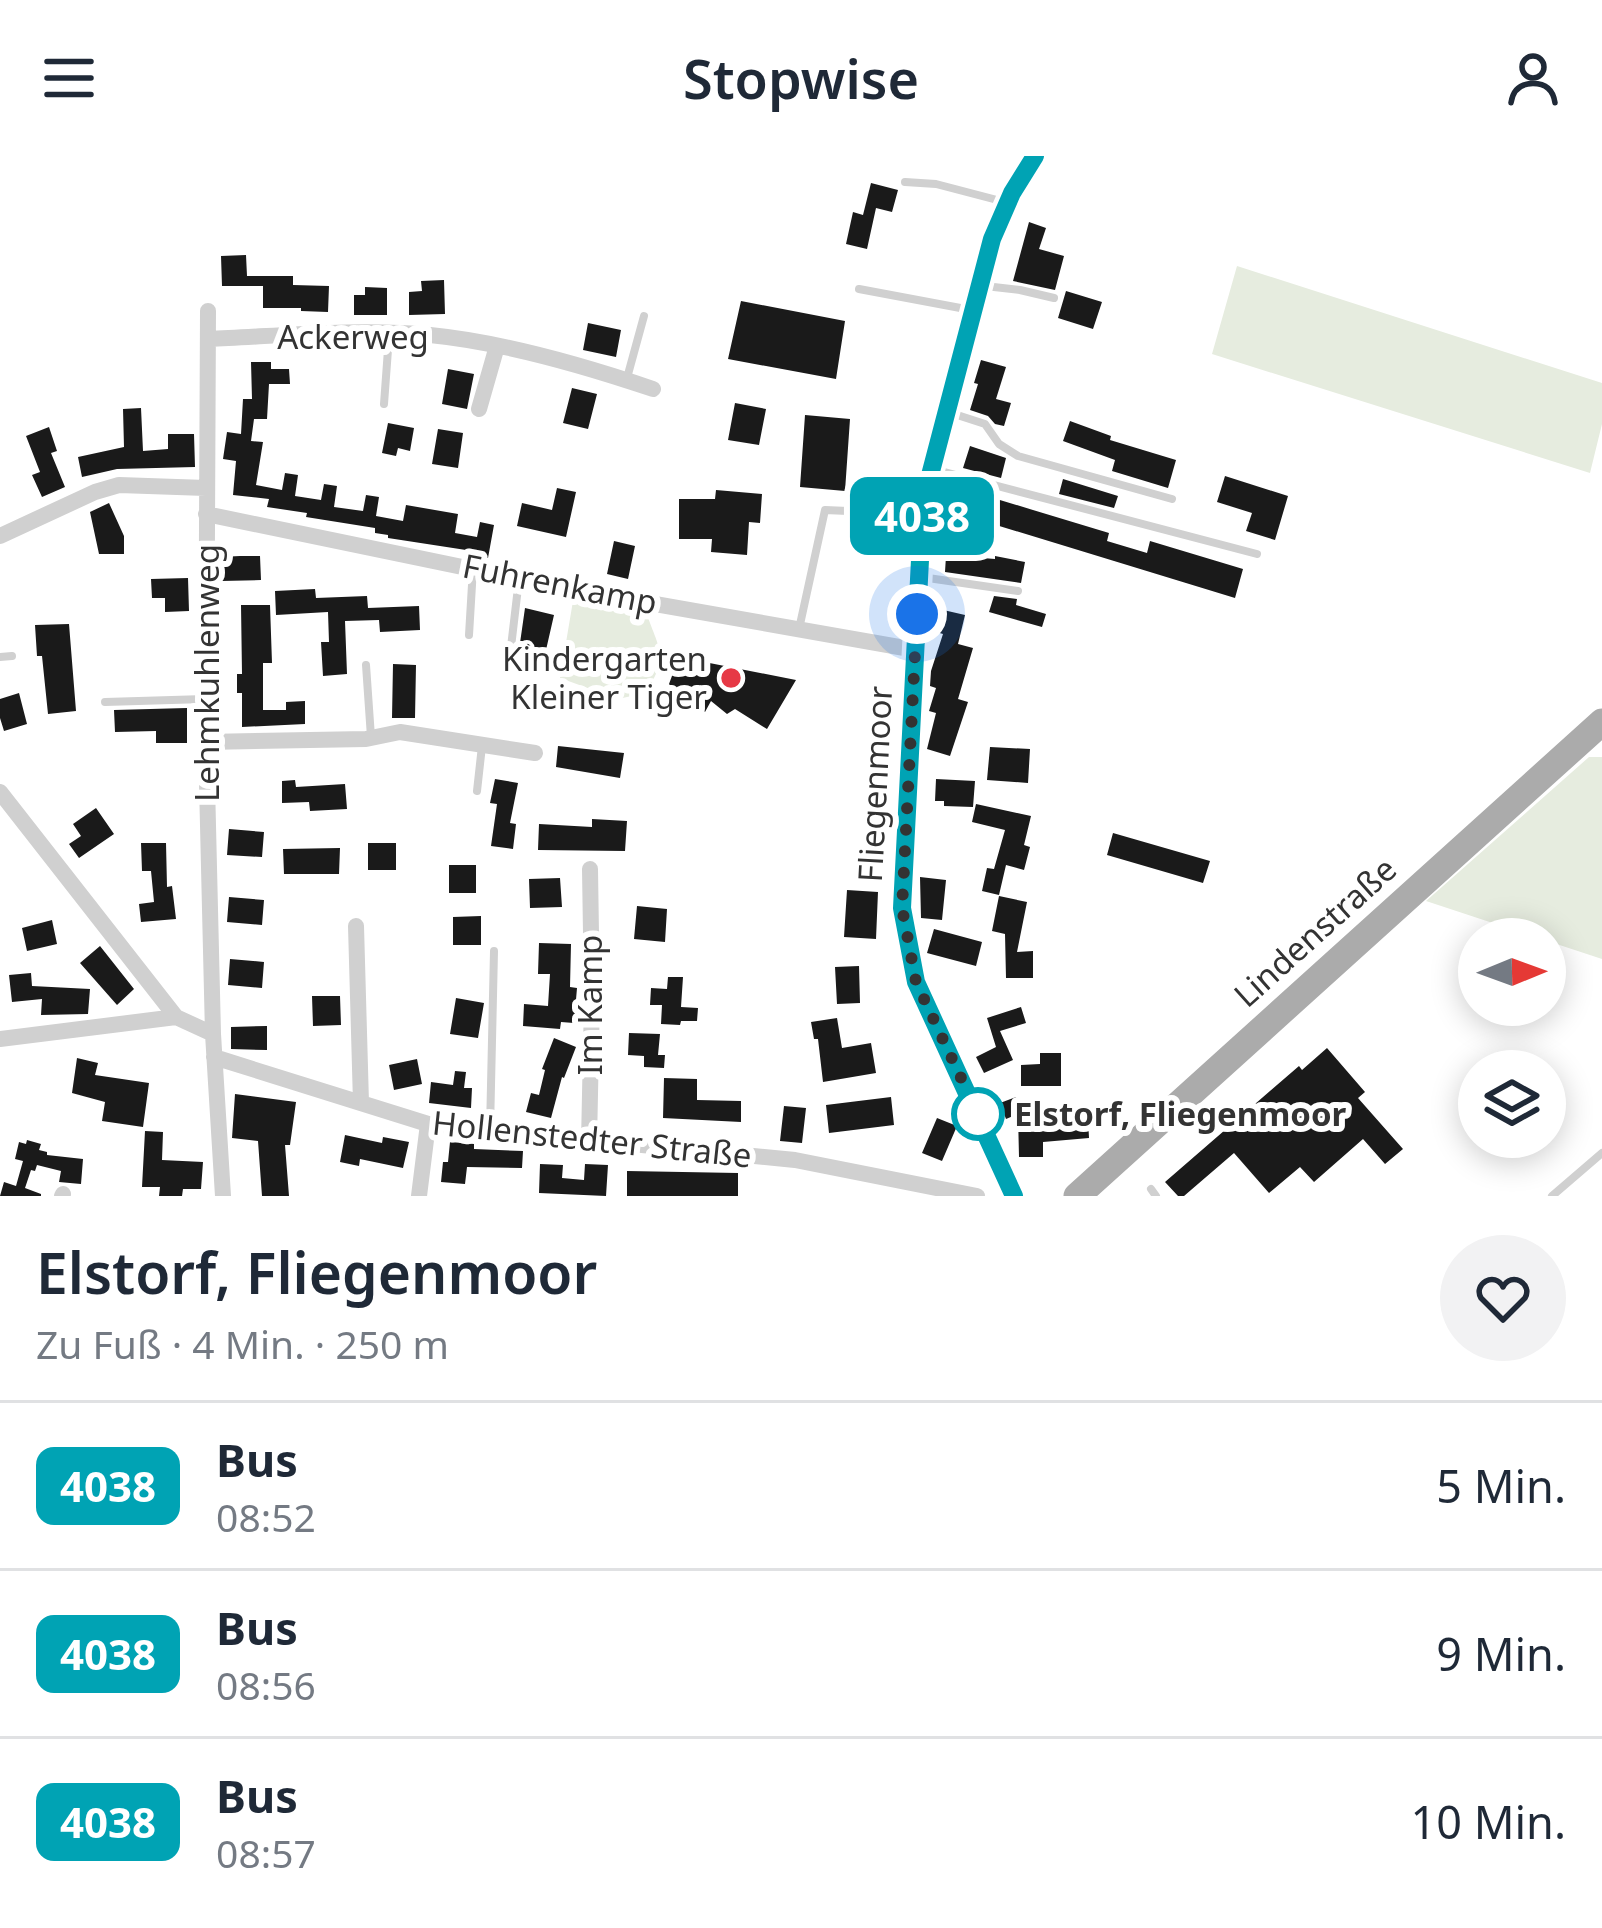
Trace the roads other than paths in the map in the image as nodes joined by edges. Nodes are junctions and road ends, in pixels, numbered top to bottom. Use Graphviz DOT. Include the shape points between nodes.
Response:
graph roads {
  1 [pos="1034,156"];
  2 [pos="905,182"];
  3 [pos="1008,204"];
  4 [pos="980,285"];
  5 [pos="860,289"];
  6 [pos="1054,298"];
  7 [pos="973,310"];
  8 [pos="208,311"];
  9 [pos="644,316"];
  10 [pos="389,334"];
  11 [pos="209,339"];
  12 [pos="496,346"];
  13 [pos="626,380"];
  14 [pos="653,389"];
  15 [pos="384,404"];
  16 [pos="478,410"];
  17 [pos="947,412"];
  18 [pos="932,468"];
  19 [pos="206,488"];
  20 [pos="1172,499"];
  21 [pos="206,514"];
  22 [pos="922,524"];
  23 [pos="0,536"];
  24 [pos="1257,554"];
  25 [pos="472,567"];
  26 [pos="519,577"];
  27 [pos="920,577"];
  28 [pos="1018,591"];
  29 [pos="799,629"];
  30 [pos="469,635"];
  31 [pos="511,647"];
  32 [pos="916,650"];
  33 [pos="12,656"];
  34 [pos="0,657"];
  35 [pos="366,665"];
  36 [pos="206,699"];
  37 [pos="105,702"];
  38 [pos="1602,722"];
  39 [pos="371,738"];
  40 [pos="206,742"];
  41 [pos="483,745"];
  42 [pos="535,753"];
  43 [pos="476,791"];
  44 [pos="0,792"];
  45 [pos="590,869"];
  46 [pos="356,926"];
  47 [pos="494,951"];
  48 [pos="176,1017"];
  49 [pos="213,1034"];
  50 [pos="0,1039"];
  51 [pos="214,1057"];
  52 [pos="361,1103"];
  53 [pos="428,1124"];
  54 [pos="490,1130"];
  55 [pos="589,1142"];
  56 [pos="1602,1153"];
  57 [pos="223,1196"];
  58 [pos="419,1196"];
  59 [pos="976,1196"];
  60 [pos="1014,1196"];
  61 [pos="1077,1196"];
  62 [pos="1552,1196"];
  1 -- 3 [label="street, Fliegenmoor"];
  2 -- 3 [label="lane"];
  3 -- 4 [label="street, Fliegenmoor"];
  4 -- 6 [label="lane"];
  4 -- 7 [label="street, Fliegenmoor"];
  5 -- 7 [label="lane"];
  7 -- 17 [label="street, Fliegenmoor"];
  8 -- 11 [label="street, Lehmkuhlenweg"];
  9 -- 13 [label="lane"];
  10 -- 11 [label="street, Ackerweg"];
  10 -- 12 [label="street, Ackerweg"];
  10 -- 15 [label="lane"];
  11 -- 19 [label="street, Lehmkuhlenweg"];
  12 -- 13 [label="street, Ackerweg"];
  12 -- 16 [label="street"];
  13 -- 14 [label="street, Ackerweg"];
  17 -- 18 [label="street, Fliegenmoor"];
  17 -- 20 [label="lane" via="986,424 1018,456"];
  18 -- 22 [label="street, Fliegenmoor"];
  18 -- 24 [label="lane"];
  19 -- 21 [label="street, Lehmkuhlenweg"];
  19 -- 23 [label="street" via="119,485"];
  21 -- 25 [label="street, Fuhrenkamp"];
  21 -- 36 [label="street, Lehmkuhlenweg"];
  22 -- 27 [label="street, Fliegenmoor"];
  22 -- 29 [label="lane" via="825,510"];
  25 -- 26 [label="street, Fuhrenkamp"];
  25 -- 30 [label="lane"];
  26 -- 29 [label="street, Fuhrenkamp"];
  26 -- 31 [label="lane"];
  27 -- 28 [label="lane"];
  27 -- 32 [label="street, Fliegenmoor"];
  29 -- 32 [label="street, Fuhrenkamp"];
  32 -- 60 [label="street, Fliegenmoor" via="902,908 916,982"];
  33 -- 34 [label="lane"];
  35 -- 39 [label="lane"];
  36 -- 37 [label="lane"];
  36 -- 40 [label="street, Lehmkuhlenweg"];
  38 -- 61 [label="main road, Lindenstraße"];
  39 -- 40 [label="street"];
  39 -- 41 [label="street" via="400,732"];
  40 -- 49 [label="street, Lehmkuhlenweg"];
  41 -- 42 [label="street"];
  41 -- 43 [label="lane"];
  44 -- 48 [label="street"];
  45 -- 55 [label="street, Im Kamp"];
  46 -- 52 [label="street"];
  47 -- 54 [label="lane"];
  48 -- 49 [label="street"];
  48 -- 50 [label="street"];
  49 -- 51 [label="street, Lehmkuhlenweg"];
  51 -- 52 [label="street, Hollenstedter Straße"];
  51 -- 57 [label="street, Lehmkuhlenweg"];
  52 -- 53 [label="street, Hollenstedter Straße"];
  53 -- 54 [label="street, Hollenstedter Straße"];
  53 -- 58 [label="street"];
  54 -- 55 [label="street, Hollenstedter Straße"];
  55 -- 59 [label="street, Hollenstedter Straße" via="795,1160"];
  56 -- 62 [label="lane"];
}
